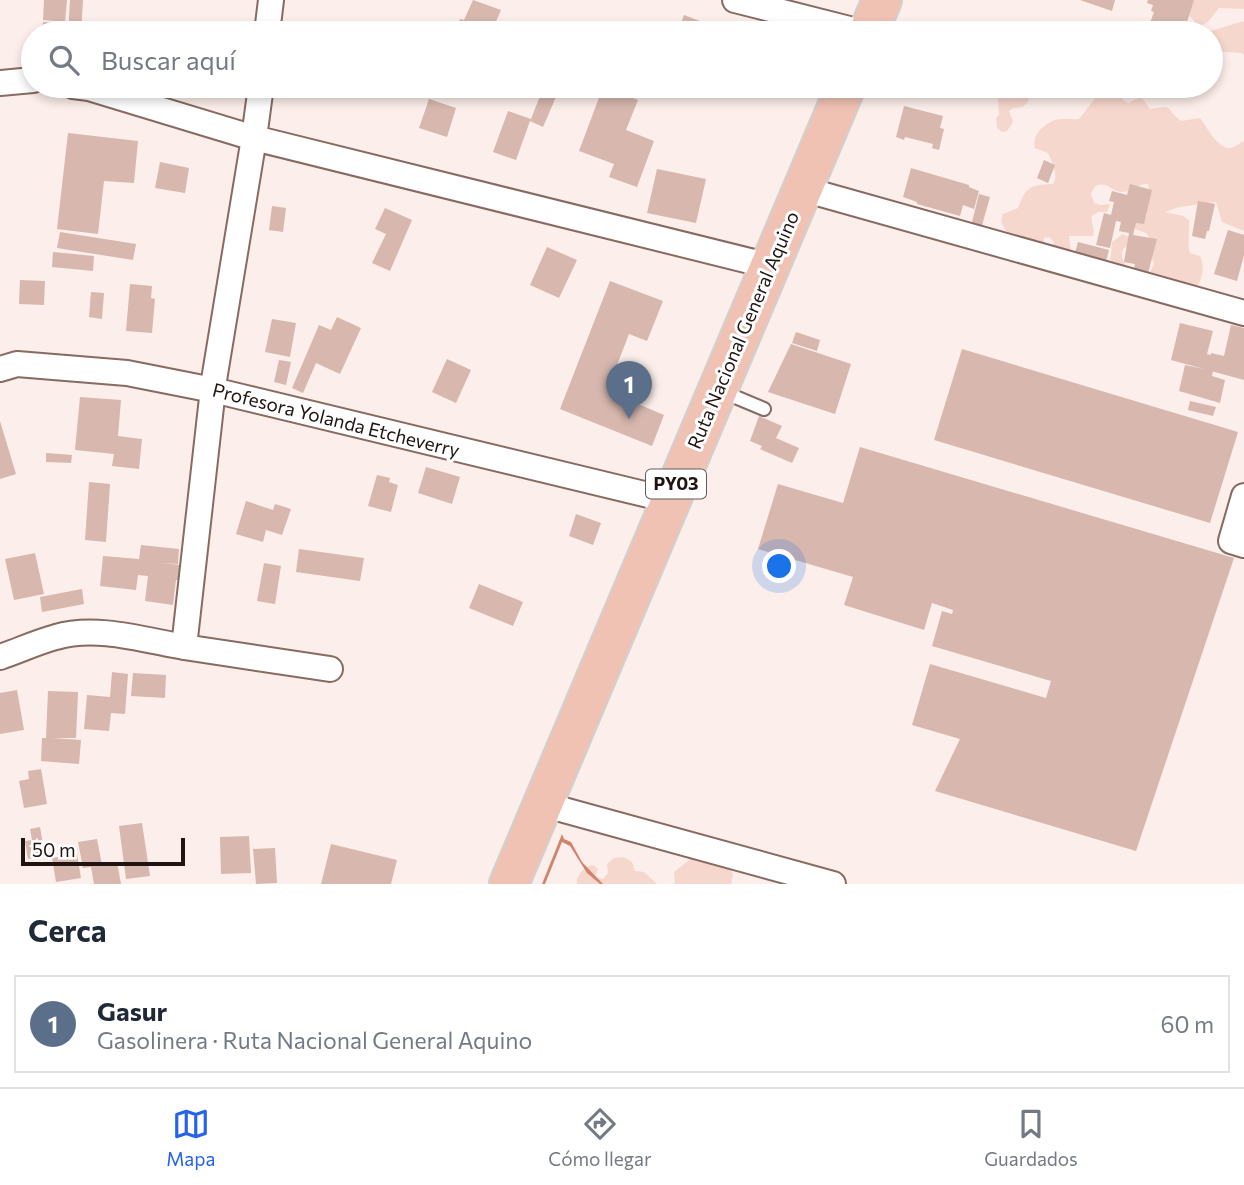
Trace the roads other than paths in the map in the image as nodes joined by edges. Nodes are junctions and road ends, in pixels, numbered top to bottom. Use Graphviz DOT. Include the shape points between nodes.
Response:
graph roads {
  1 [pos="271,0"];
  2 [pos="735,0"];
  3 [pos="883,0"];
  4 [pos="268,21"];
  5 [pos="818,21"];
  6 [pos="872,21"];
  7 [pos="21,81"];
  8 [pos="0,83"];
  9 [pos="122,98"];
  10 [pos="259,98"];
  11 [pos="841,98"];
  12 [pos="254,138"];
  13 [pos="803,189"];
  14 [pos="770,266"];
  15 [pos="1244,313"];
  16 [pos="0,369"];
  17 [pos="718,389"];
  18 [pos="213,390"];
  19 [pos="764,409"];
  20 [pos="1244,496"];
  21 [pos="669,500"];
  22 [pos="1244,545"];
  23 [pos="184,647"];
  24 [pos="0,657"];
  25 [pos="330,669"];
  26 [pos="542,804"];
  27 [pos="509,884"];
  28 [pos="832,884"];
  1 -- 4 [label="street"];
  2 -- 5 [label="street"];
  3 -- 6 [label="highway"];
  7 -- 8 [label="street"];
  9 -- 12 [label="street"];
  10 -- 12 [label="street"];
  11 -- 13 [label="highway, Ruta Nacional General Aquino / PY03"];
  12 -- 14 [label="street"];
  12 -- 18 [label="street"];
  13 -- 14 [label="highway, Ruta Nacional General Aquino / PY03"];
  13 -- 15 [label="street"];
  14 -- 17 [label="highway, Ruta Nacional General Aquino / PY03"];
  16 -- 18 [label="street, Profesora Yolanda Etcheverry" via="17,364 127,373"];
  17 -- 19 [label="lane"];
  17 -- 21 [label="highway, Ruta Nacional General Aquino / PY03"];
  18 -- 21 [label="street, Profesora Yolanda Etcheverry"];
  18 -- 23 [label="street"];
  20 -- 22 [label="street" via="1231,541"];
  21 -- 26 [label="highway, Ruta Nacional General Aquino / PY03"];
  23 -- 24 [label="street" via="78,633"];
  23 -- 25 [label="street"];
  26 -- 27 [label="highway, Ruta Nacional General Aquino / PY03"];
  26 -- 28 [label="street"];
}
